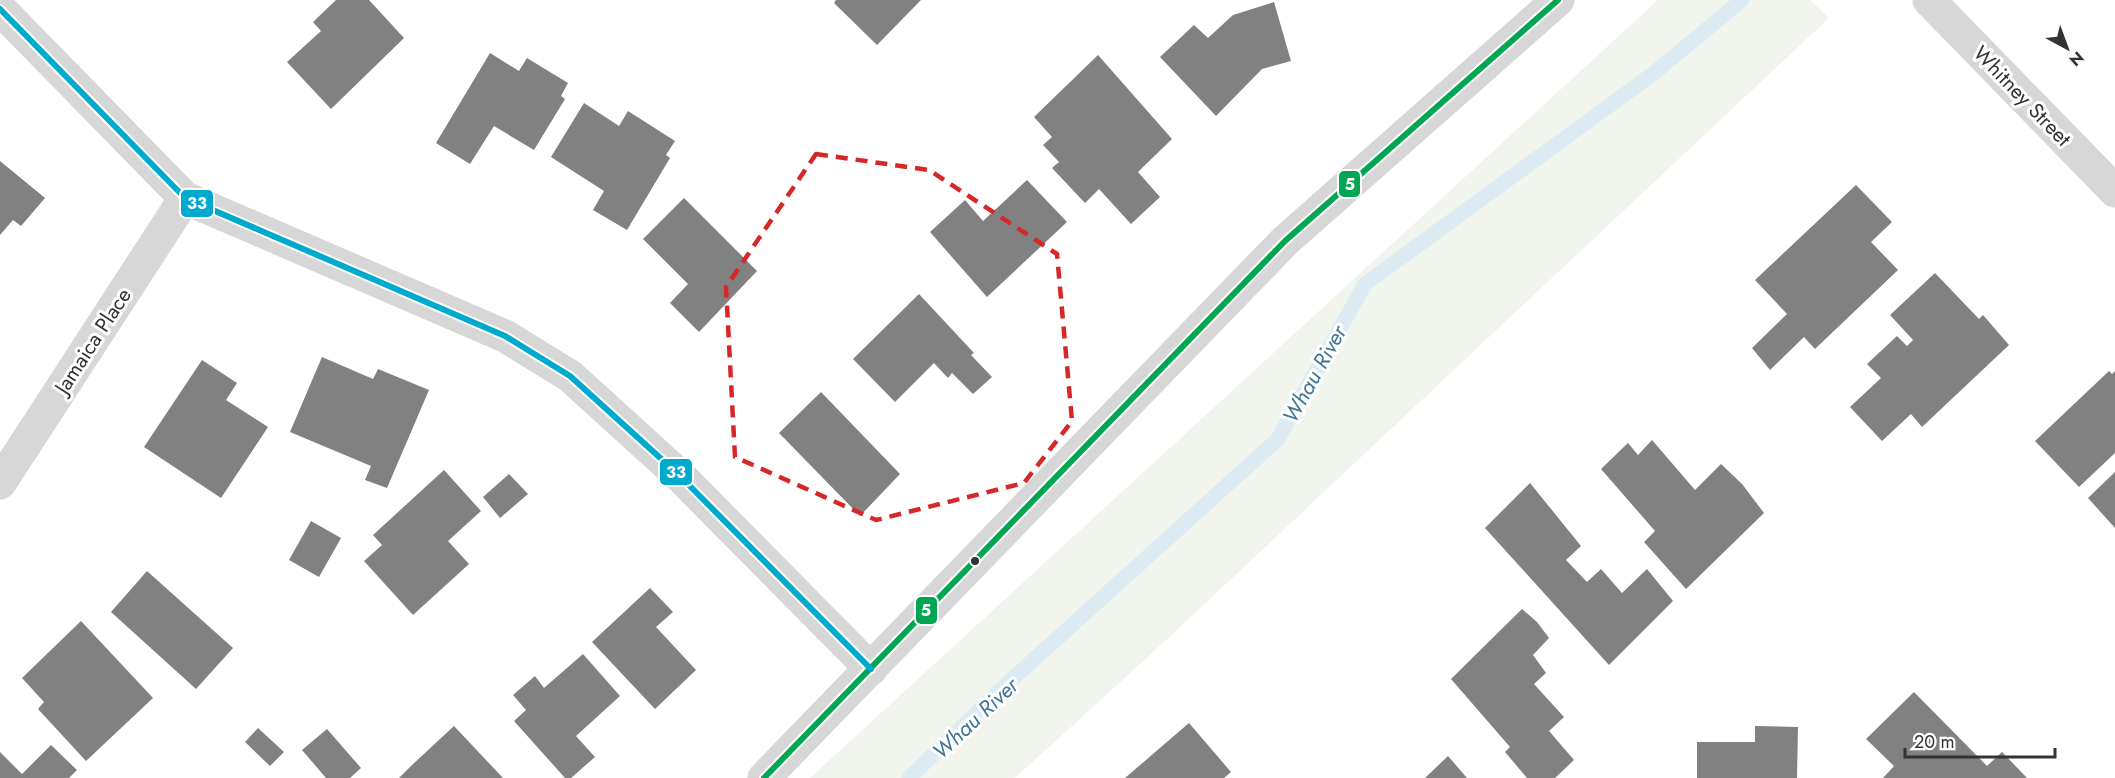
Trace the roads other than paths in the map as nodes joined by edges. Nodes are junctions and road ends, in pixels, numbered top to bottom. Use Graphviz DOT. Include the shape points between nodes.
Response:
graph roads {
  1 [pos="1558,0"];
  2 [pos="1929,0"];
  3 [pos="0,9"];
  4 [pos="2115,191"];
  5 [pos="185,198"];
  6 [pos="0,483"];
  7 [pos="871,669"];
  8 [pos="764,778"];
  1 -- 7 [label="street" via="1285,241"];
  2 -- 4 [label="street, Whitney Street"];
  3 -- 5 [label="street"];
  5 -- 6 [label="street, Jamaica Place"];
  5 -- 7 [label="street" via="505,336 570,376 679,475"];
  7 -- 8 [label="street"];
}
